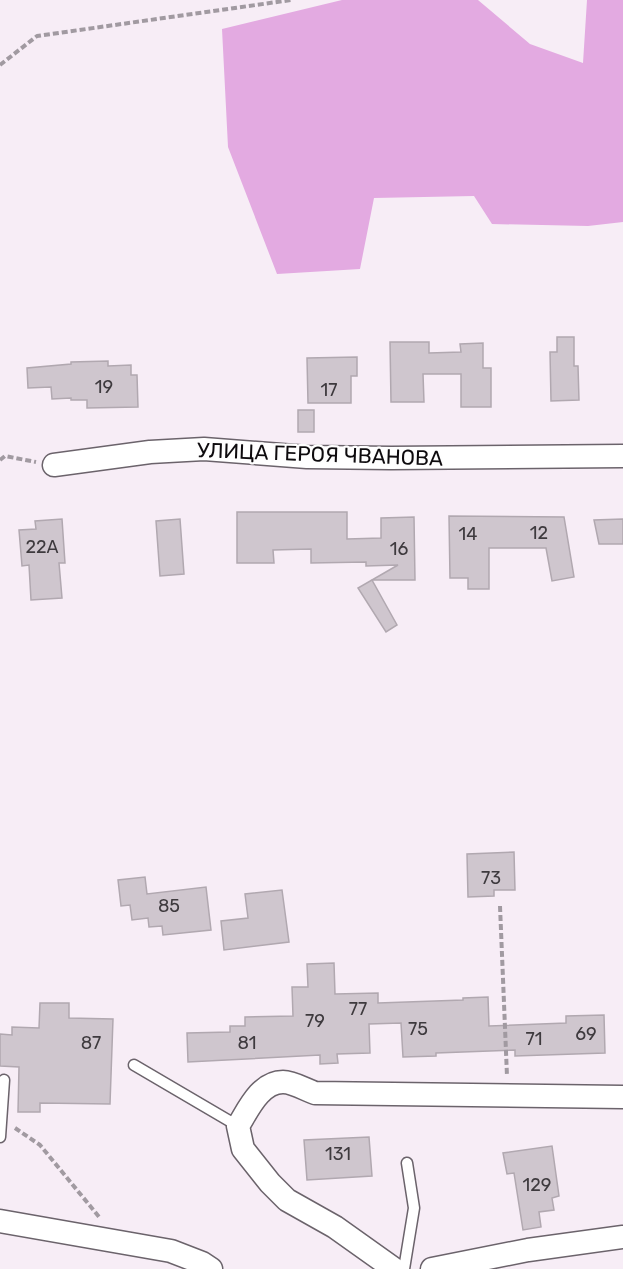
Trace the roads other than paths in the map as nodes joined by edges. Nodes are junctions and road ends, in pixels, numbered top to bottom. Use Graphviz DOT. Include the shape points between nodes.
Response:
graph roads {
  1 [pos="623,456"];
  2 [pos="54,465"];
  3 [pos="134,1065"];
  4 [pos="4,1080"];
  5 [pos="623,1097"];
  6 [pos="1,1120"];
  7 [pos="238,1126"];
  8 [pos="0,1137"];
  9 [pos="407,1163"];
  10 [pos="0,1221"];
  11 [pos="623,1237"];
  12 [pos="211,1269"];
  13 [pos="394,1269"];
  14 [pos="404,1269"];
  15 [pos="432,1269"];
  1 -- 2 [label="street, УЛИЦА ГЕРОЯ ЧВАНОВА" via="307,457 204,449"];
  3 -- 7 [label="lane"];
  4 -- 6 [label="lane"];
  5 -- 7 [label="street" via="315,1094 284,1082 267,1087 254,1099"];
  6 -- 8 [label="lane"];
  7 -- 13 [label="street" via="243,1149 287,1200 335,1227"];
  9 -- 14 [label="lane" via="414,1208"];
  10 -- 12 [label="street" via="171,1251"];
  11 -- 15 [label="street"];
}
